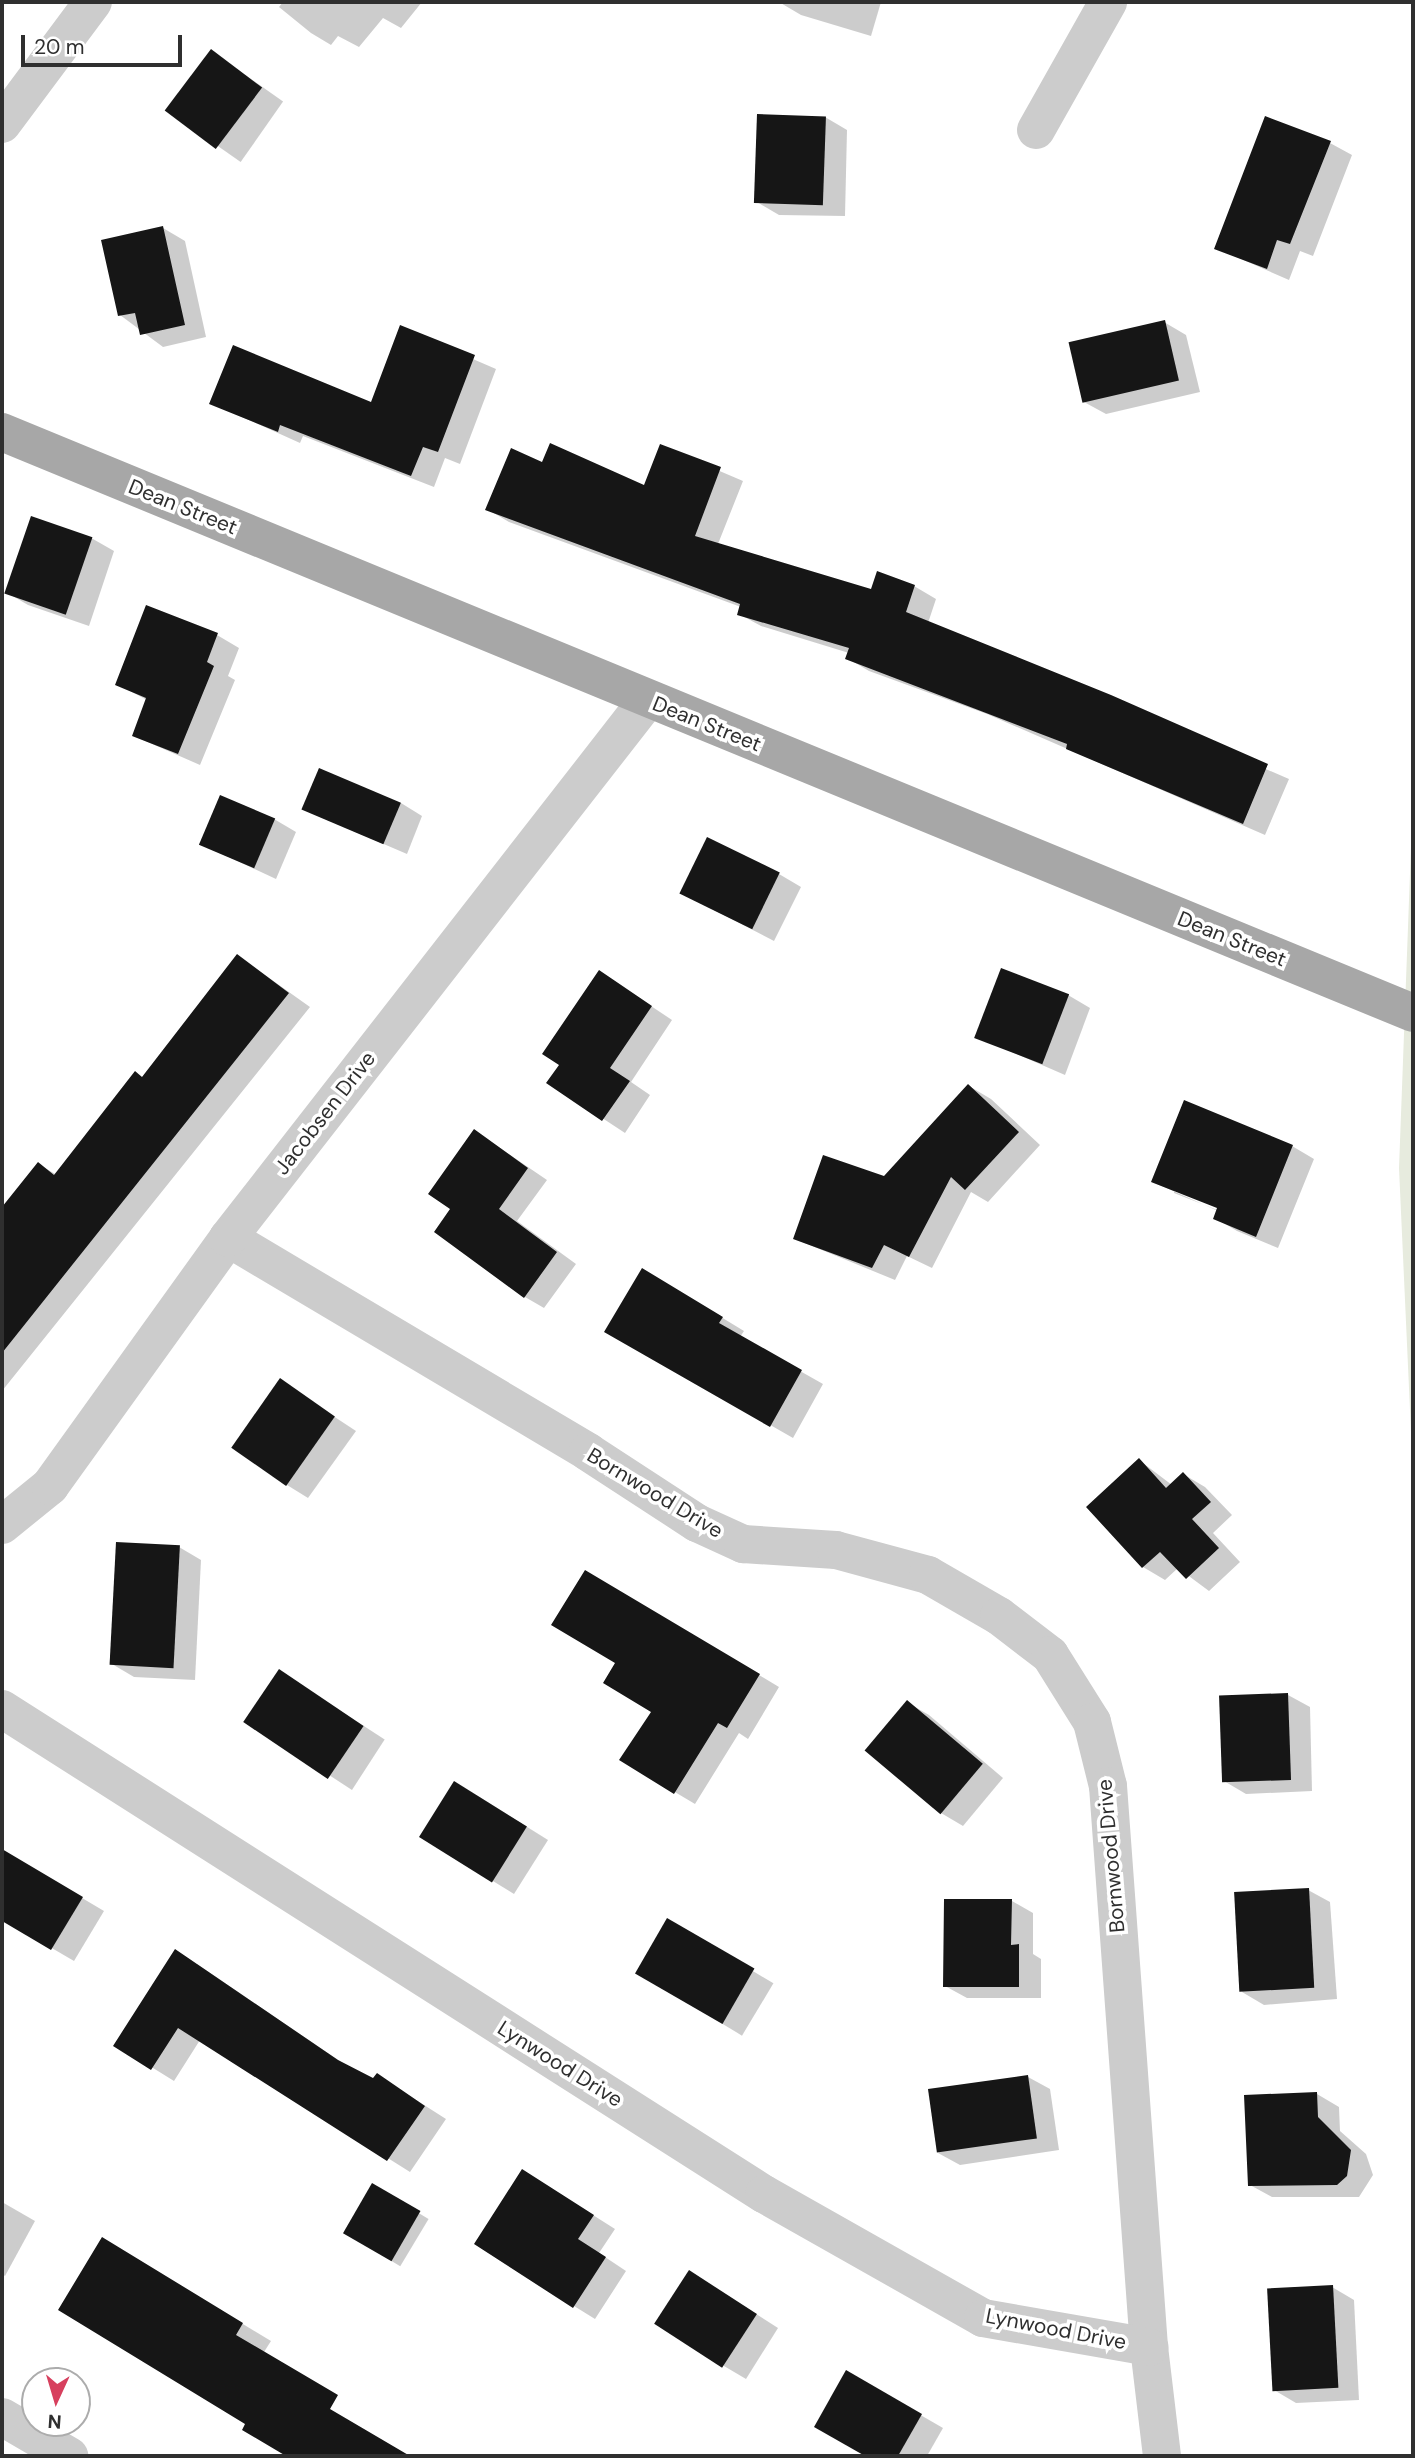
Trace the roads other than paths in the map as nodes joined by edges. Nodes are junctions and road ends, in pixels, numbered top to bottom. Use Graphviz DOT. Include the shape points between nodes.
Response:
graph roads {
  1 [pos="93,2"];
  2 [pos="1108,2"];
  3 [pos="2,124"];
  4 [pos="1036,130"];
  5 [pos="2,432"];
  6 [pos="648,699"];
  7 [pos="1413,1013"];
  8 [pos="228,1238"];
  9 [pos="2,1525"];
  10 [pos="2,1709"];
  11 [pos="1149,2347"];
  12 [pos="2,2417"];
  13 [pos="69,2456"];
  14 [pos="1162,2456"];
  1 -- 3 [label="street"];
  2 -- 4 [label="street"];
  5 -- 6 [label="main road, Dean Street"];
  6 -- 7 [label="main road, Dean Street"];
  6 -- 8 [label="street, Jacobsen Drive"];
  8 -- 9 [label="street, Jacobsen Drive" via="50,1486"];
  8 -- 11 [label="street, Bornwood Drive" via="588,1452 697,1523 743,1544 836,1550 928,1575 999,1616 1050,1656 1092,1721 1108,1786"];
  10 -- 11 [label="street, Lynwood Drive" via="764,2194 983,2318"];
  11 -- 14 [label="street, Bornwood Drive"];
  12 -- 13 [label="street"];
}
